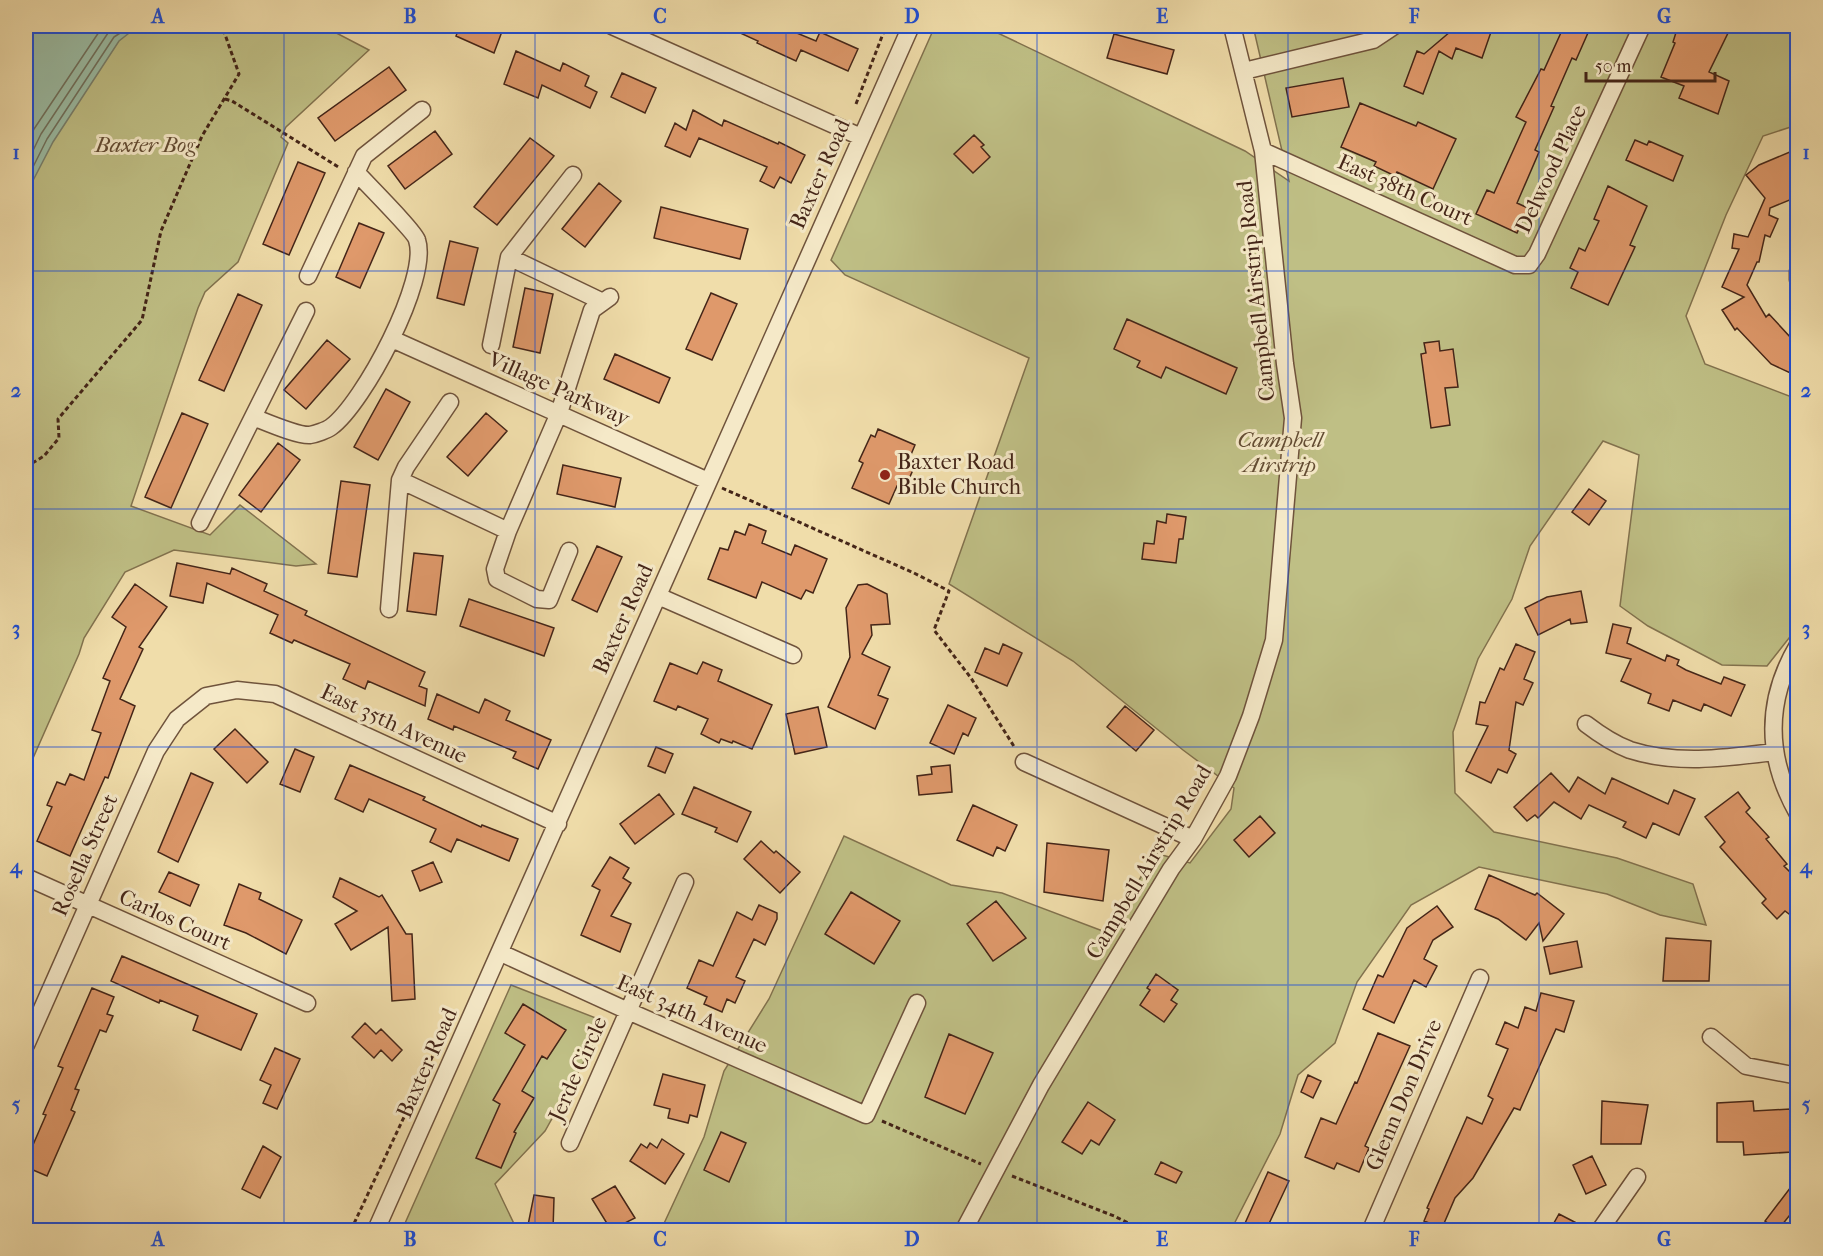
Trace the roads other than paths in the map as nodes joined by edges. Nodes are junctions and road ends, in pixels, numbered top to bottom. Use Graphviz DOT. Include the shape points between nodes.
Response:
graph roads {
  1 [pos="612,26"];
  2 [pos="911,26"];
  3 [pos="1232,26"];
  4 [pos="1394,26"];
  5 [pos="1642,26"];
  6 [pos="1244,70"];
  7 [pos="422,110"];
  8 [pos="861,137"];
  9 [pos="1263,151"];
  10 [pos="356,172"];
  11 [pos="573,175"];
  12 [pos="509,257"];
  13 [pos="1529,265"];
  14 [pos="1797,271"];
  15 [pos="308,276"];
  16 [pos="1797,280"];
  17 [pos="306,311"];
  18 [pos="392,339"];
  19 [pos="491,345"];
  20 [pos="450,402"];
  21 [pos="559,414"];
  22 [pos="253,417"];
  23 [pos="400,480"];
  24 [pos="708,481"];
  25 [pos="200,523"];
  26 [pos="508,531"];
  27 [pos="569,551"];
  28 [pos="658,596"];
  29 [pos="389,609"];
  30 [pos="1797,645"];
  31 [pos="793,655"];
  32 [pos="206,696"];
  33 [pos="1586,724"];
  34 [pos="1774,752"];
  35 [pos="1024,762"];
  36 [pos="1797,814"];
  37 [pos="558,824"];
  38 [pos="1193,839"];
  39 [pos="26,877"];
  40 [pos="685,882"];
  41 [pos="87,905"];
  42 [pos="501,953"];
  43 [pos="1480,978"];
  44 [pos="307,1003"];
  45 [pos="917,1003"];
  46 [pos="628,1011"];
  47 [pos="1711,1037"];
  48 [pos="26,1045"];
  49 [pos="1797,1076"];
  50 [pos="570,1143"];
  51 [pos="1637,1177"];
  52 [pos="376,1230"];
  53 [pos="964,1230"];
  54 [pos="1371,1230"];
  55 [pos="1600,1230"];
  1 -- 8 [label="street"];
  2 -- 8 [label="street, Baxter Road"];
  3 -- 6 [label="street, Campbell Airstrip Road"];
  4 -- 6 [label="street" via="1373,40"];
  5 -- 13 [label="street, Delwood Place"];
  6 -- 9 [label="street, Campbell Airstrip Road"];
  7 -- 10 [label="street" via="364,156"];
  8 -- 24 [label="street, Baxter Road"];
  9 -- 13 [label="street, East 38th Court" via="1515,265"];
  9 -- 38 [label="street, Campbell Airstrip Road" via="1293,418 1274,640 1228,776"];
  10 -- 15 [label="street"];
  10 -- 18 [label="street" via="417,239 419,260 413,288"];
  11 -- 12 [label="street"];
  12 -- 19 [label="street"];
  12 -- 21 [label="street" via="606,299 592,310"];
  14 -- 16 [label="street"];
  17 -- 22 [label="street"];
  18 -- 21 [label="street, Village Parkway"];
  18 -- 22 [label="street" via="350,408 330,428 309,435"];
  20 -- 23 [label="street"];
  21 -- 24 [label="street, Village Parkway"];
  21 -- 26 [label="street"];
  22 -- 25 [label="street"];
  23 -- 26 [label="street"];
  23 -- 29 [label="street"];
  24 -- 28 [label="street, Baxter Road"];
  26 -- 27 [label="street" via="495,569 496,579 537,599 549,600"];
  28 -- 31 [label="street"];
  28 -- 37 [label="street, Baxter Road"];
  30 -- 34 [label="street" via="1785,667 1773,715"];
  32 -- 37 [label="street, East 35th Avenue" via="237,690 275,694"];
  32 -- 41 [label="street, Rosella Street" via="177,719 156,751"];
  33 -- 34 [label="street" via="1630,750 1675,758 1711,759"];
  34 -- 36 [label="street" via="1786,794"];
  35 -- 38 [label="street"];
  37 -- 42 [label="street, Baxter Road"];
  38 -- 53 [label="street, Campbell Airstrip Road" via="1041,1085"];
  39 -- 41 [label="street, Carlos Court"];
  40 -- 46 [label="street, Jerde Circle"];
  41 -- 44 [label="street, Carlos Court"];
  41 -- 48 [label="street, Rosella Street"];
  42 -- 46 [label="street, East 34th Avenue"];
  42 -- 52 [label="street, Baxter Road"];
  43 -- 54 [label="street, Glenn Don Drive"];
  45 -- 46 [label="street, East 34th Avenue" via="866,1115"];
  46 -- 50 [label="street, Jerde Circle"];
  47 -- 49 [label="street" via="1746,1066"];
  51 -- 55 [label="street"];
}
